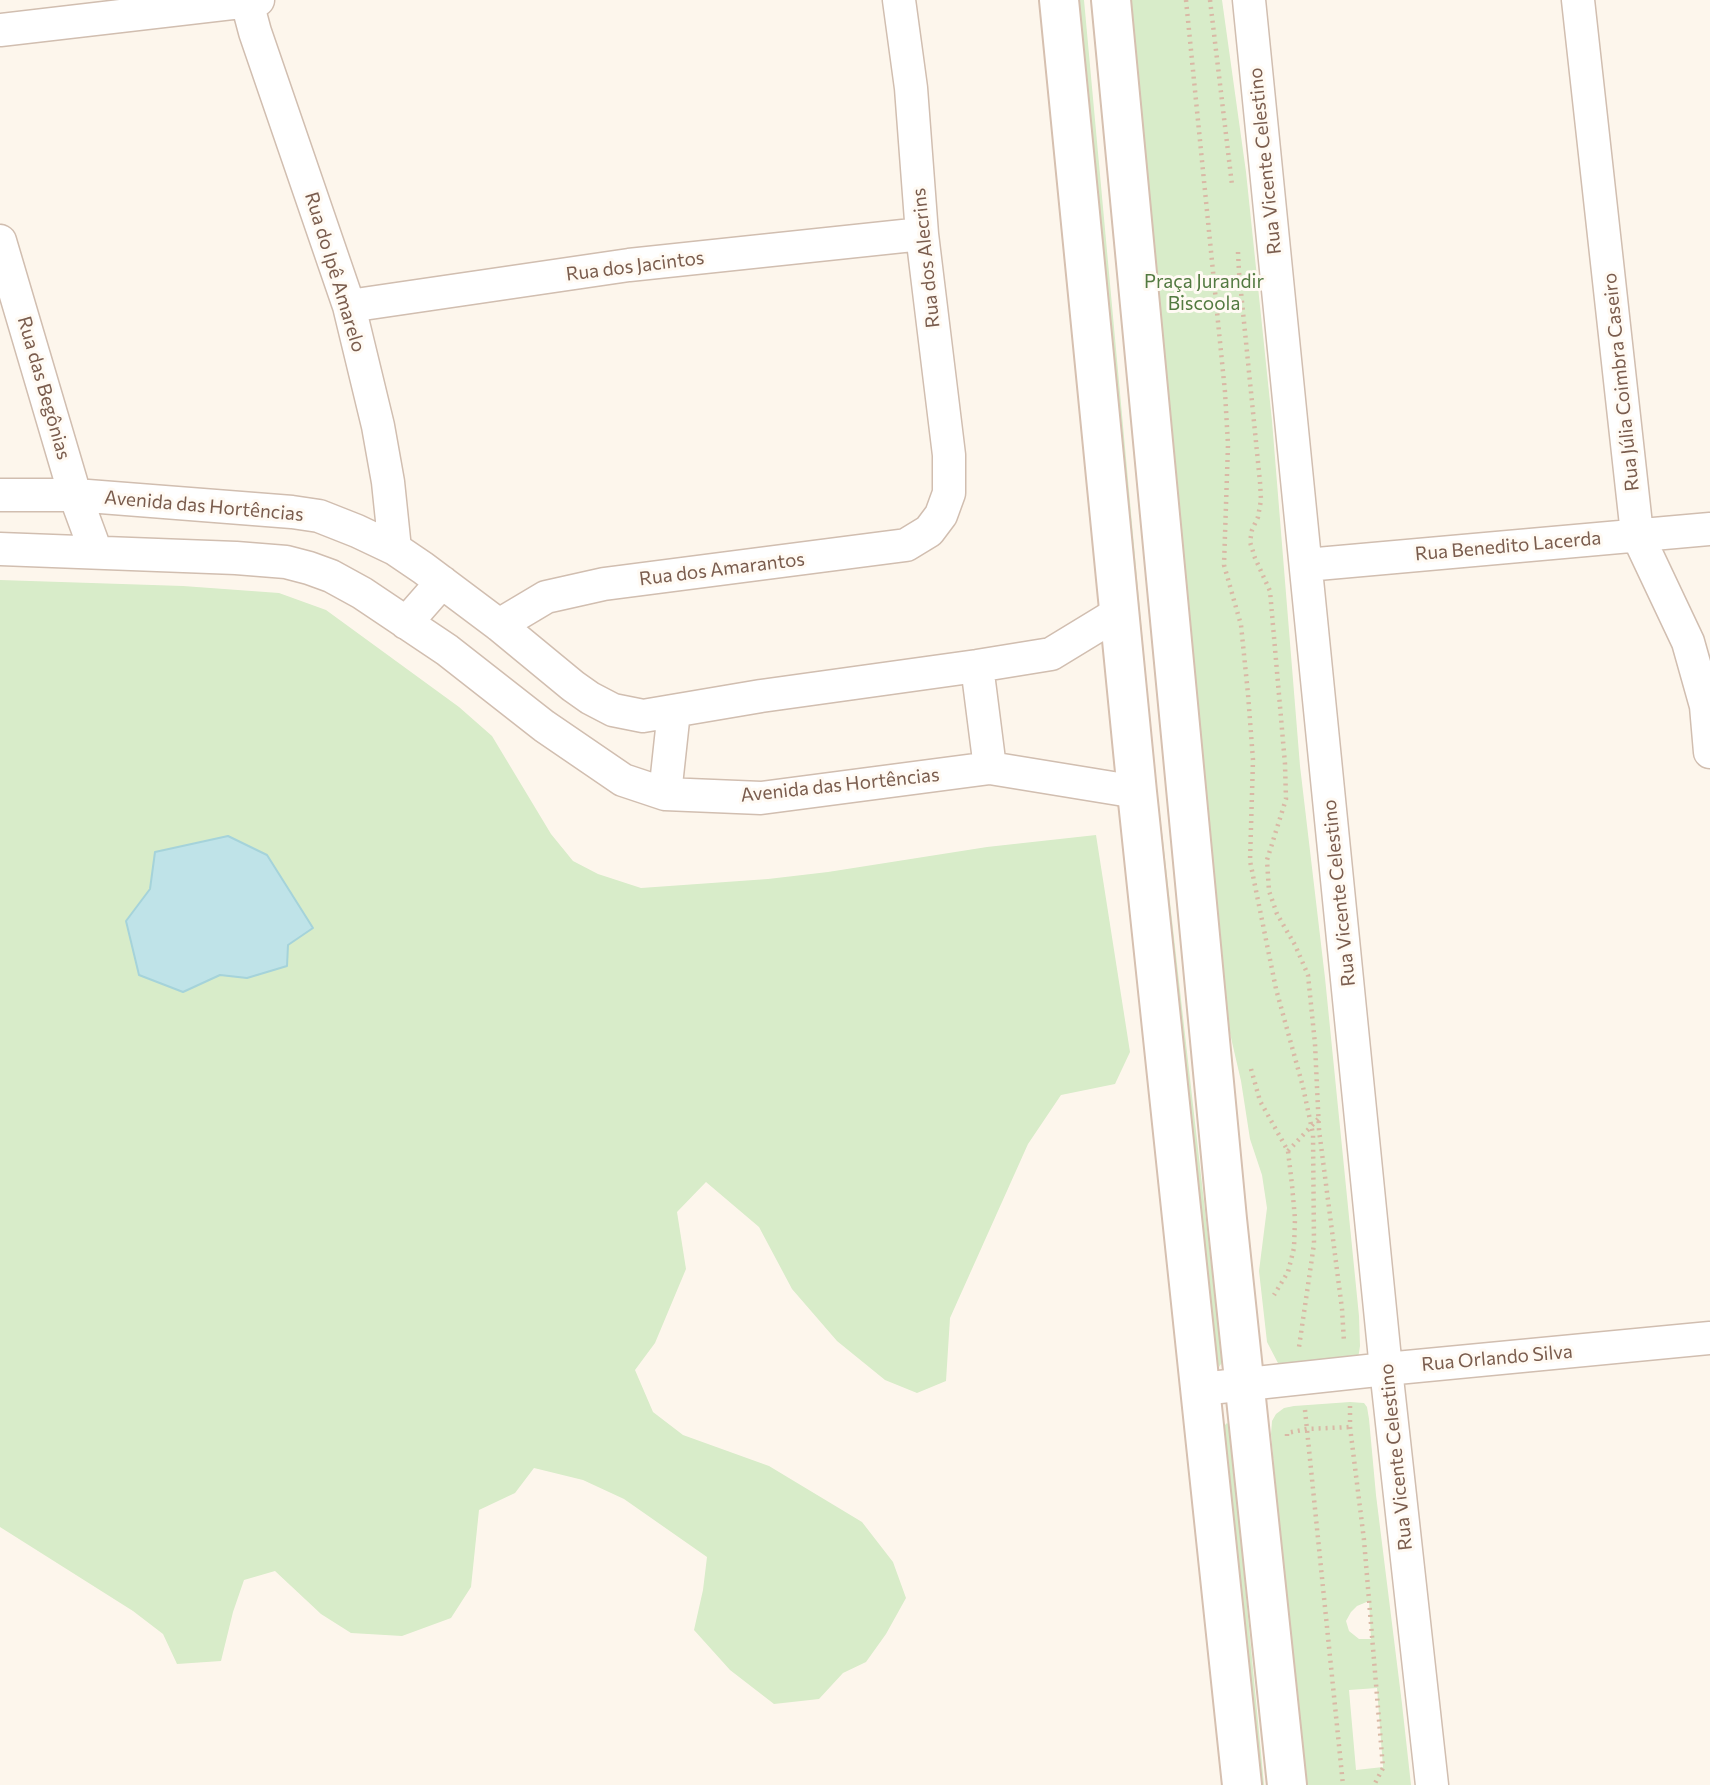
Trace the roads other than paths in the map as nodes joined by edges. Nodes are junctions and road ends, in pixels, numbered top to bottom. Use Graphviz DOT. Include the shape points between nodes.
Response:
graph roads {
  1 [pos="899,0"];
  2 [pos="1059,0"];
  3 [pos="1111,0"];
  4 [pos="1249,0"];
  5 [pos="1578,0"];
  6 [pos="252,1"];
  7 [pos="0,30"];
  8 [pos="922,234"];
  9 [pos="0,241"];
  10 [pos="349,306"];
  11 [pos="0,495"];
  12 [pos="75,495"];
  13 [pos="941,514"];
  14 [pos="1710,529"];
  15 [pos="1637,534"];
  16 [pos="0,549"];
  17 [pos="395,550"];
  18 [pos="96,552"];
  19 [pos="1306,565"];
  20 [pos="442,582"];
  21 [pos="1120,612"];
  22 [pos="406,623"];
  23 [pos="499,625"];
  24 [pos="978,666"];
  25 [pos="674,711"];
  26 [pos="1710,752"];
  27 [pos="990,768"];
  28 [pos="1137,792"];
  29 [pos="665,793"];
  30 [pos="1710,1338"];
  31 [pos="1386,1369"];
  32 [pos="1244,1385"];
  33 [pos="1201,1390"];
  34 [pos="1242,1785"];
  35 [pos="1287,1785"];
  36 [pos="1432,1785"];
  1 -- 8 [label="street, Rua dos Alecrins"];
  2 -- 21 [label="main road"];
  3 -- 32 [label="main road"];
  4 -- 19 [label="street, Rua Vicente Celestino"];
  5 -- 15 [label="street, Rua Júlia Coimbra Caseiro"];
  6 -- 7 [label="street"];
  6 -- 10 [label="street, Rua do Ipê Amarelo" via="256,32"];
  8 -- 10 [label="street, Rua dos Jacintos" via="629,265"];
  8 -- 13 [label="street, Rua dos Alecrins" via="949,455 949,493"];
  9 -- 12 [label="street, Rua das Begônias"];
  10 -- 17 [label="street, Rua do Ipê Amarelo" via="378,426"];
  11 -- 12 [label="street, Avenida das Hortências"];
  12 -- 17 [label="street, Avenida das Hortências" via="305,513"];
  12 -- 18 [label="street, Avenida das Hortências"];
  13 -- 23 [label="street, Rua dos Amarantos" via="929,531 906,545 604,583 546,597"];
  14 -- 15 [label="street, Rua Benedito Lacerda"];
  15 -- 19 [label="street, Rua Benedito Lacerda"];
  15 -- 26 [label="street, Rua Júlia Coimbra Caseiro" via="1688,642 1706,706"];
  16 -- 18 [label="street, Avenida das Hortências"];
  17 -- 20 [label="street, Avenida das Hortências"];
  18 -- 22 [label="street, Avenida das Hortências" via="286,562 331,576"];
  19 -- 31 [label="street, Rua Vicente Celestino"];
  20 -- 22 [label="street"];
  20 -- 23 [label="street, Avenida das Hortências"];
  21 -- 24 [label="street, Avenida das Hortências" via="1051,654"];
  21 -- 28 [label="main road"];
  22 -- 29 [label="street, Avenida das Hortências" via="623,780"];
  23 -- 25 [label="street, Avenida das Hortências" via="573,686 613,710 643,716"];
  24 -- 25 [label="street, Avenida das Hortências"];
  24 -- 27 [label="street"];
  25 -- 29 [label="street"];
  27 -- 28 [label="street, Avenida das Hortências"];
  27 -- 29 [label="street, Avenida das Hortências" via="761,798"];
  28 -- 33 [label="main road"];
  30 -- 31 [label="street, Rua Orlando Silva"];
  31 -- 32 [label="street, Rua Orlando Silva"];
  31 -- 36 [label="street, Rua Vicente Celestino"];
  32 -- 33 [label="street, Rua Orlando Silva"];
  32 -- 35 [label="main road"];
  33 -- 34 [label="main road"];
}
